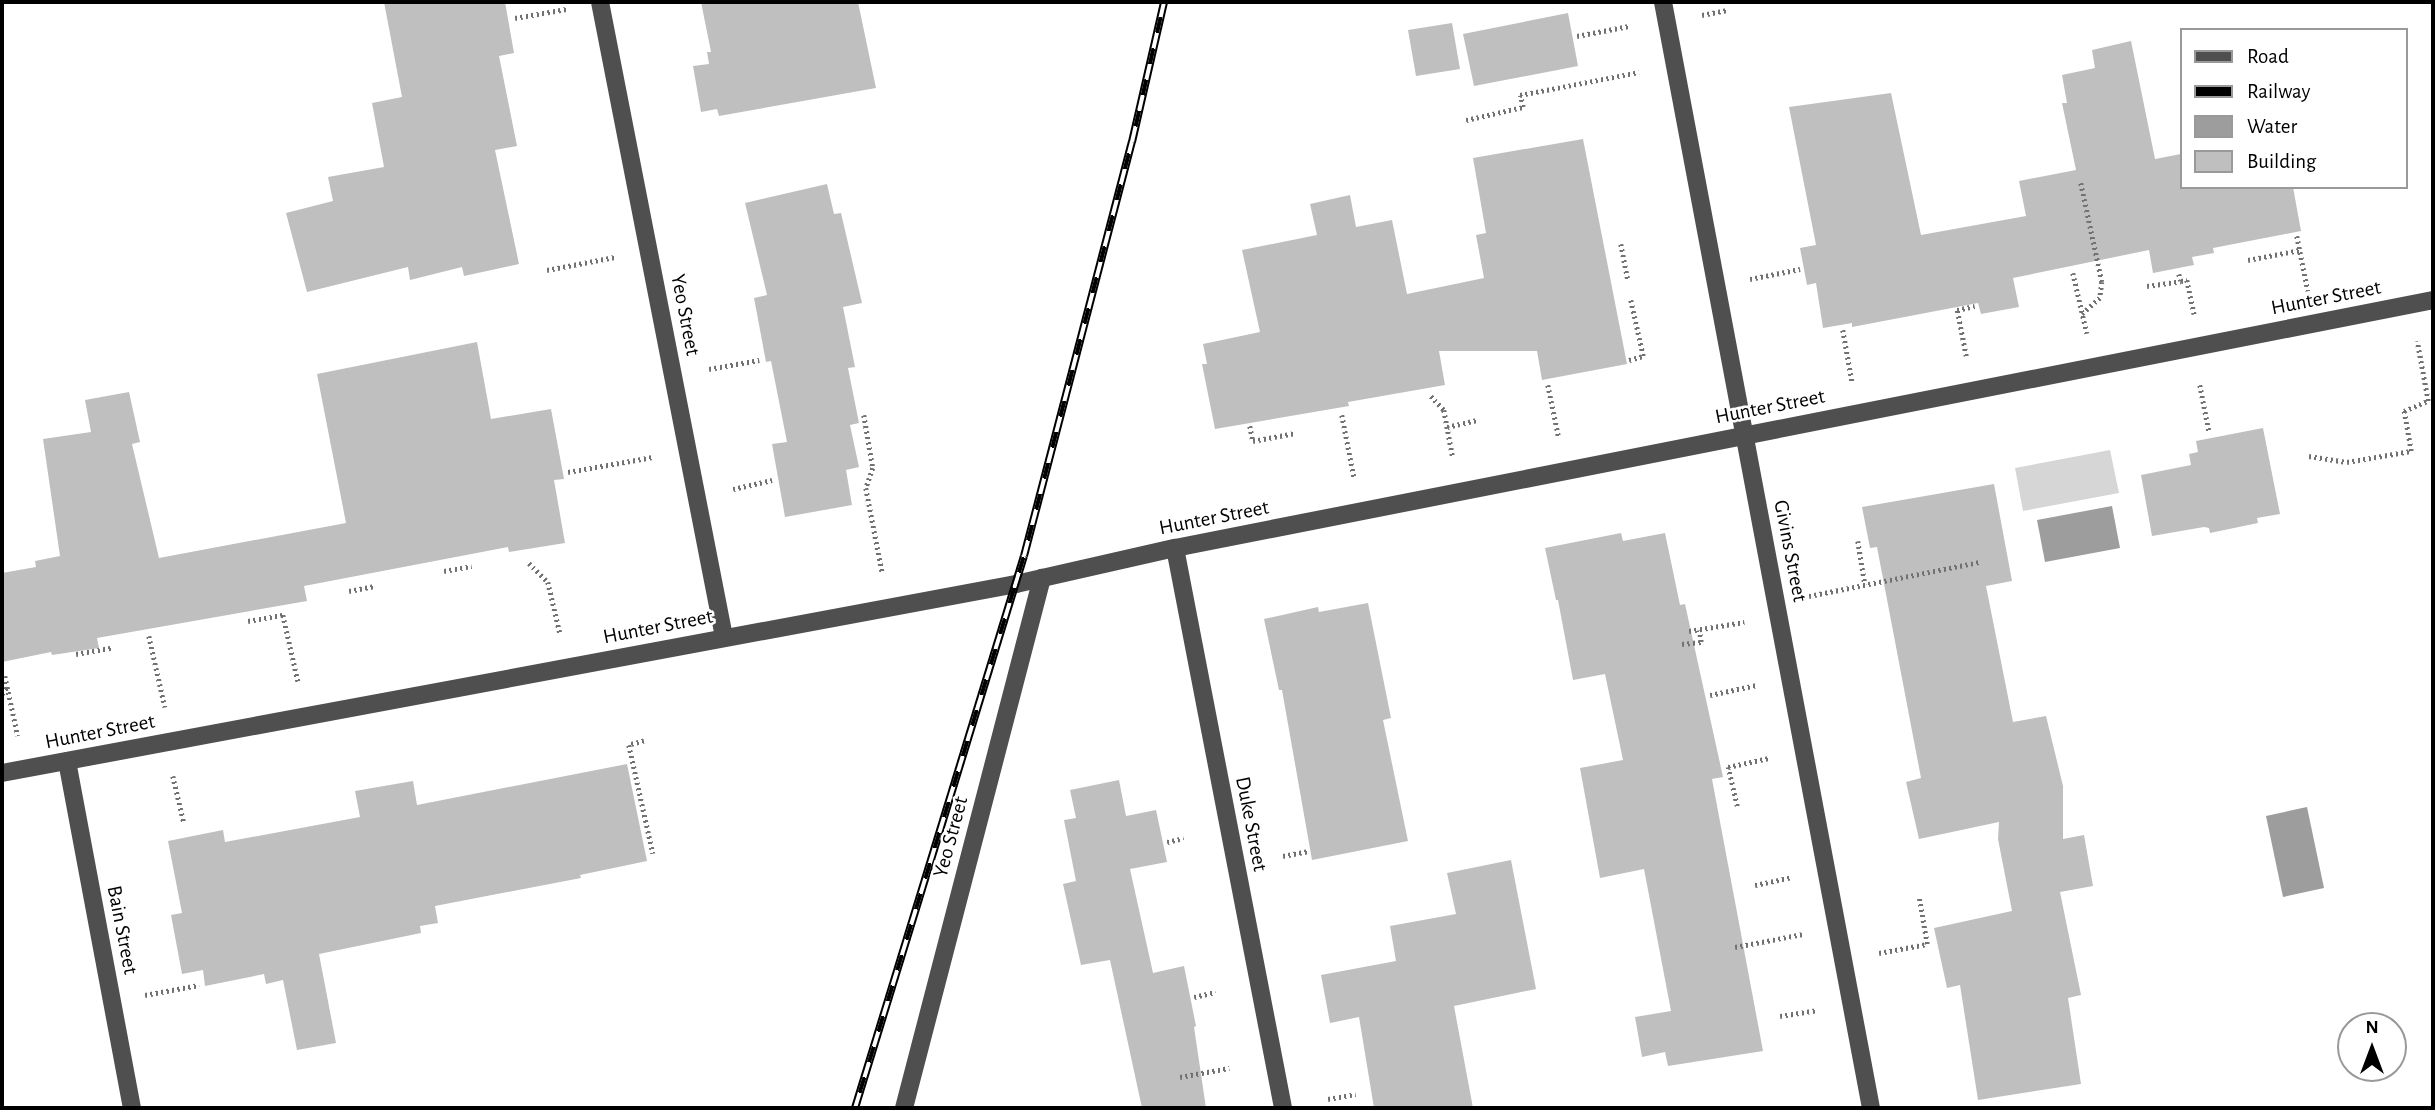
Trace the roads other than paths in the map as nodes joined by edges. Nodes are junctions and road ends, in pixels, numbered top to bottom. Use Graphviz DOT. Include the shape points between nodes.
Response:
graph roads {
  1 [pos="600,2"];
  2 [pos="1663,2"];
  3 [pos="2433,300"];
  4 [pos="1745,435"];
  5 [pos="1175,548"];
  6 [pos="1042,578"];
  7 [pos="724,637"];
  8 [pos="67,761"];
  9 [pos="2,773"];
  10 [pos="132,1108"];
  11 [pos="904,1108"];
  12 [pos="1283,1108"];
  13 [pos="1871,1108"];
  1 -- 7 [label="street, Yeo Street"];
  2 -- 4 [label="street, Givins Street"];
  3 -- 4 [label="street, Hunter Street"];
  4 -- 5 [label="street, Hunter Street"];
  4 -- 13 [label="street, Givins Street"];
  5 -- 6 [label="street, Hunter Street"];
  5 -- 12 [label="street, Duke Street"];
  6 -- 7 [label="street, Hunter Street"];
  6 -- 11 [label="street, Yeo Street"];
  7 -- 8 [label="street, Hunter Street"];
  8 -- 9 [label="street, Hunter Street"];
  8 -- 10 [label="street, Bain Street"];
}
